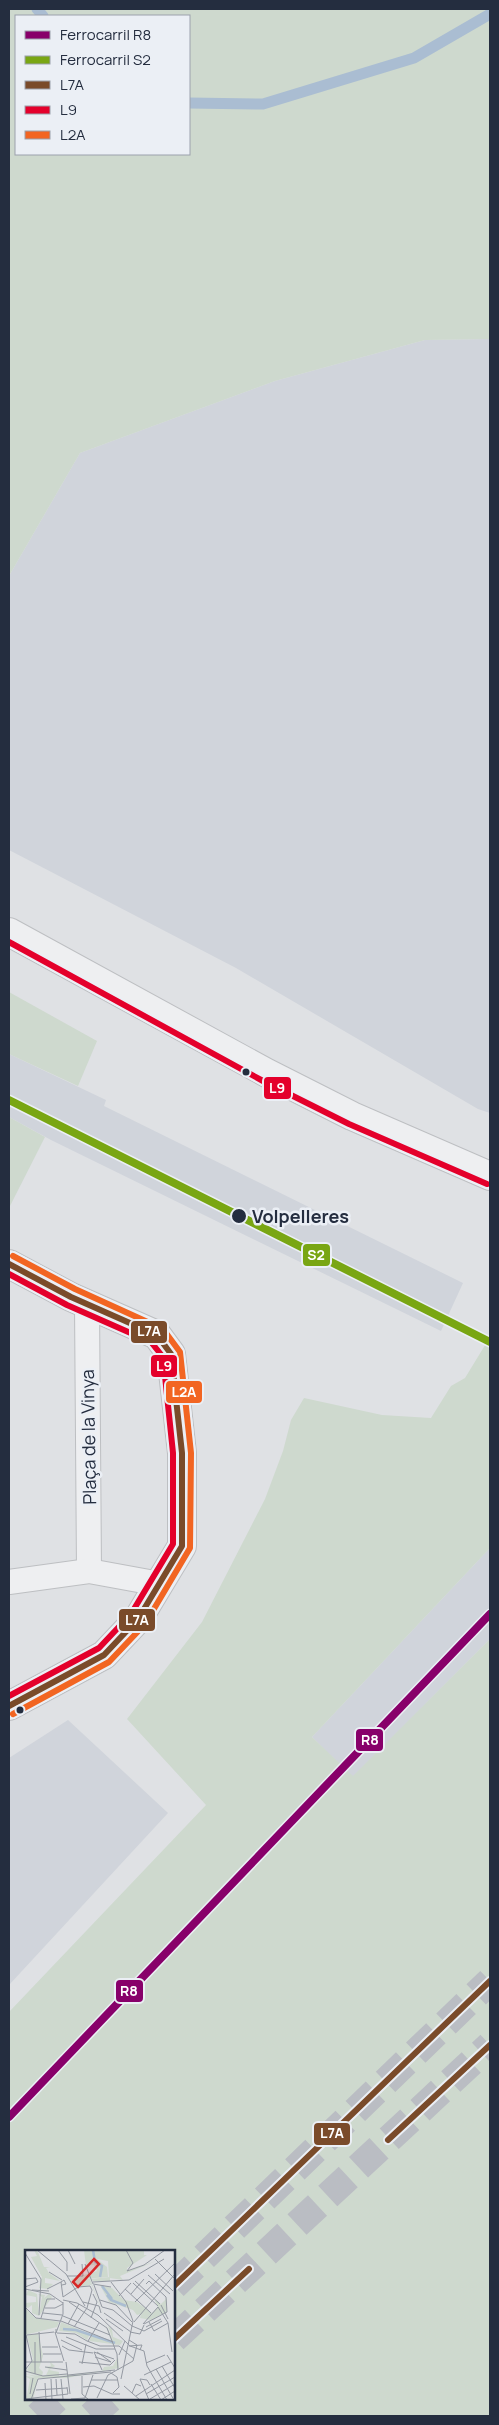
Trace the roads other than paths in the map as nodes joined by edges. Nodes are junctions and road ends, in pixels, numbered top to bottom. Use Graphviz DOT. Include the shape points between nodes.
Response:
graph roads {
  1 [pos="9,932"];
  2 [pos="490,1176"];
  3 [pos="9,1264"];
  4 [pos="86,1304"];
  5 [pos="89,1571"];
  6 [pos="9,1582"];
  7 [pos="160,1584"];
  8 [pos="9,1706"];
  1 -- 2 [label="street" via="267,1073 352,1116"];
  3 -- 4 [label="street"];
  4 -- 5 [label="street, Plaça de la Vinya"];
  4 -- 7 [label="street" via="157,1335 171,1354 182,1453 182,1546"];
  5 -- 6 [label="street"];
  5 -- 7 [label="street"];
  7 -- 8 [label="street" via="138,1618 104,1655"];
}
